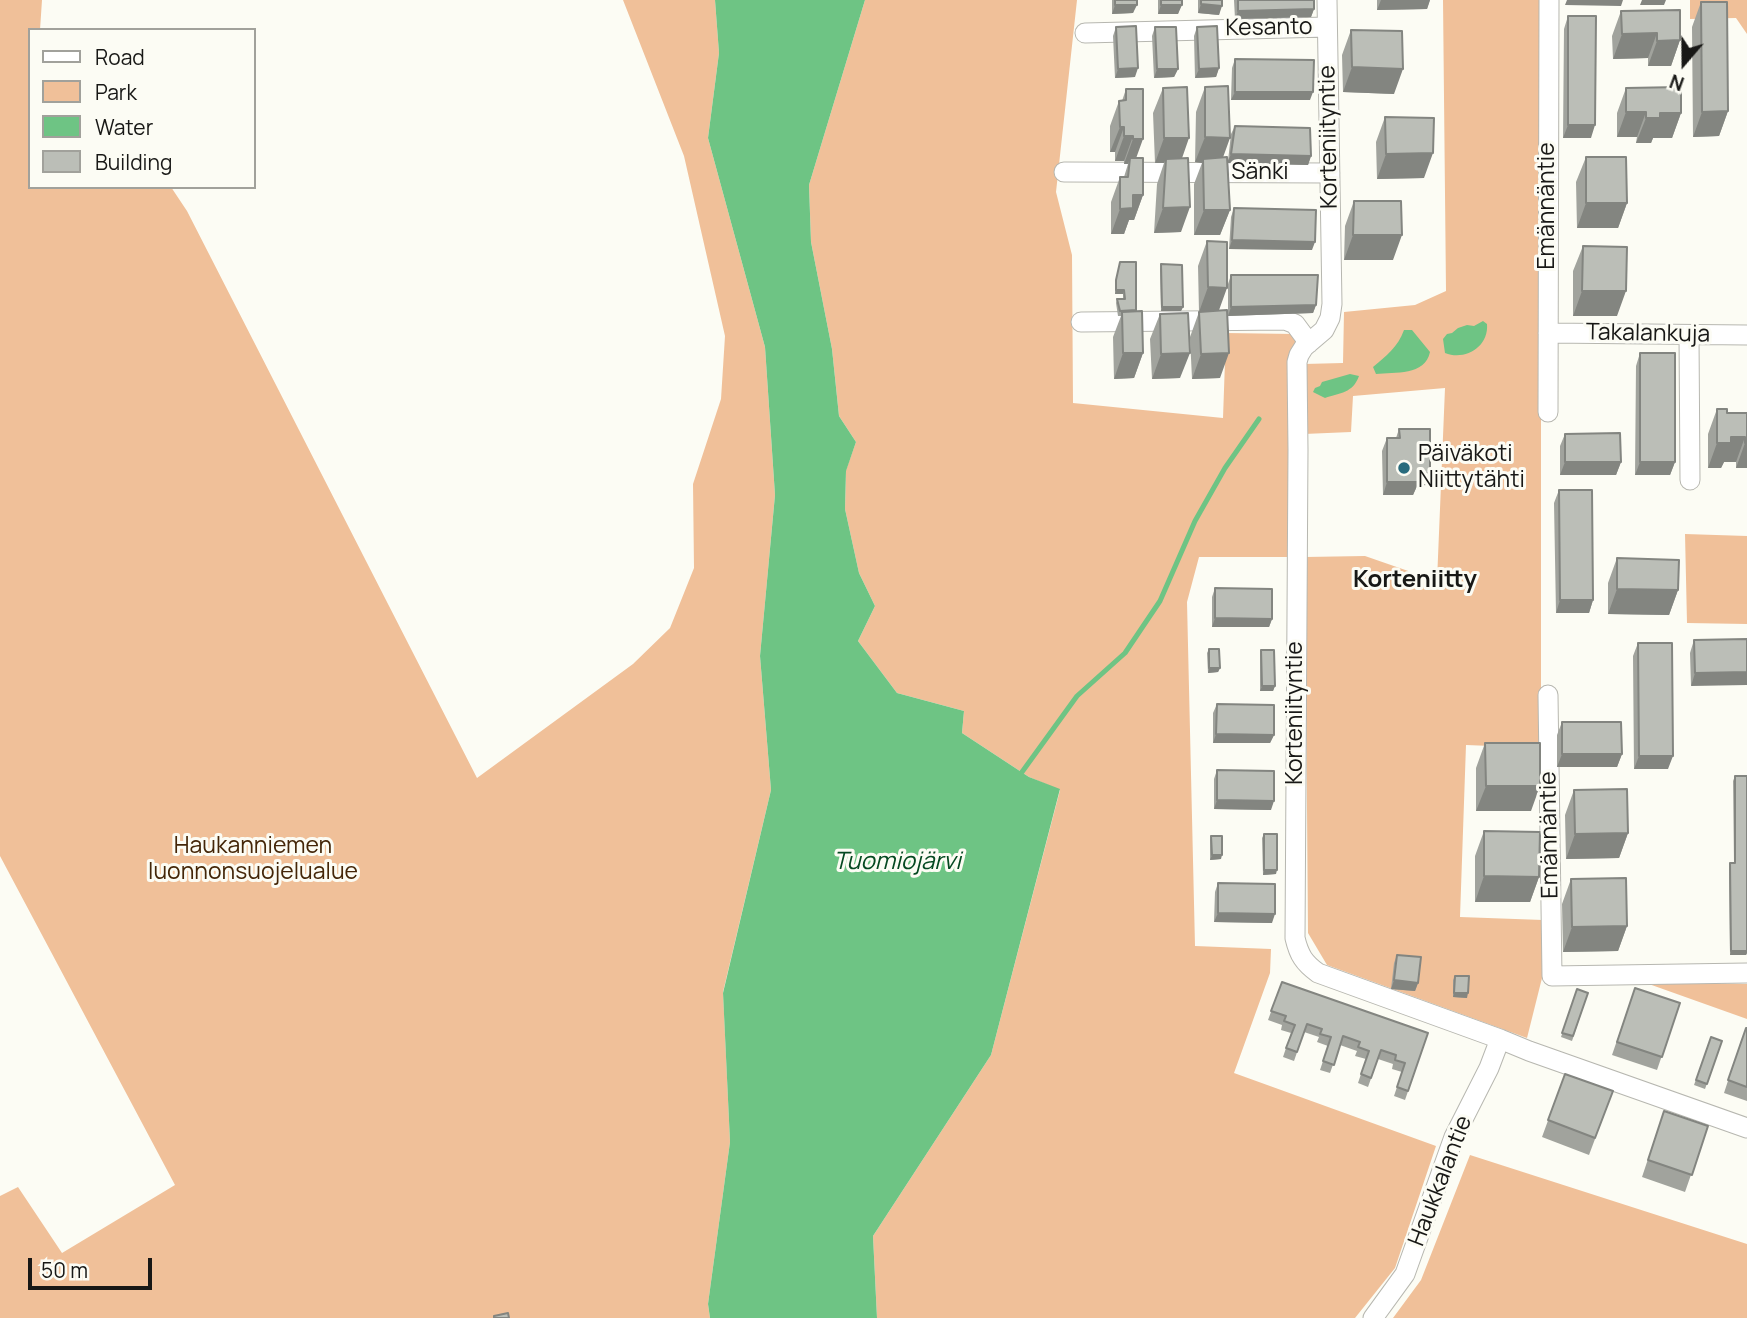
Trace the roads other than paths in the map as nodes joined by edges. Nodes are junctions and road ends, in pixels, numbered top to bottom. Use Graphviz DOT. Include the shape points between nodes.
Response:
graph roads {
  1 [pos="1327,0"];
  2 [pos="1549,0"];
  3 [pos="1327,27"];
  4 [pos="1085,33"];
  5 [pos="1064,172"];
  6 [pos="1330,173"];
  7 [pos="1081,322"];
  8 [pos="1548,333"];
  9 [pos="1689,335"];
  10 [pos="1747,335"];
  11 [pos="1309,343"];
  12 [pos="1548,412"];
  13 [pos="1690,480"];
  14 [pos="1548,695"];
  15 [pos="1747,973"];
  16 [pos="1500,1038"];
  17 [pos="1747,1128"];
  18 [pos="1373,1318"];
  1 -- 3 [label="street, Korteniityntie"];
  2 -- 8 [label="street, Emännäntie"];
  3 -- 4 [label="street, Kesanto"];
  3 -- 6 [label="street, Korteniityntie"];
  5 -- 6 [label="street, Sänki"];
  6 -- 11 [label="street, Korteniityntie" via="1332,304 1324,330"];
  7 -- 11 [label="street" via="1285,320 1295,324"];
  8 -- 9 [label="street, Takalankuja"];
  8 -- 12 [label="street, Emännäntie"];
  9 -- 10 [label="street, Takalankuja"];
  9 -- 13 [label="street"];
  11 -- 16 [label="street, Korteniityntie" via="1299,355 1296,372 1298,953 1318,972"];
  14 -- 15 [label="street, Emännäntie" via="1552,976"];
  16 -- 17 [label="street, Korteniityntie"];
  16 -- 18 [label="street, Haukkalantie" via="1454,1137 1405,1274"];
}
